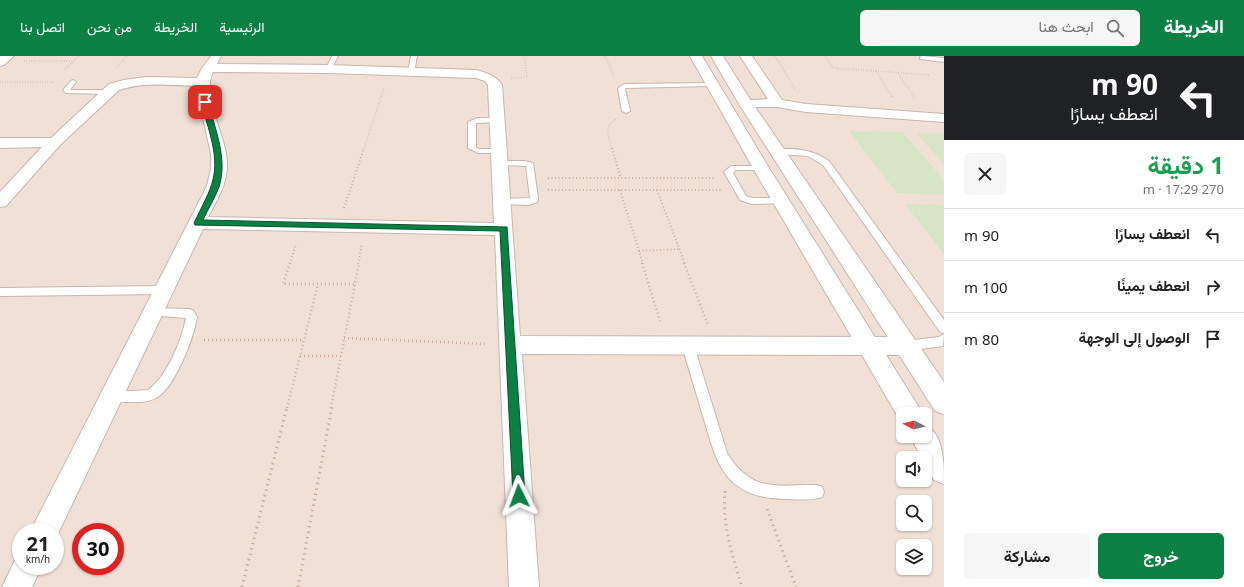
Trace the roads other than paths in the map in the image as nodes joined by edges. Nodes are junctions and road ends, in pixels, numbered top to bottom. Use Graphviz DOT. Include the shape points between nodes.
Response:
graph roads {
  1 [pos="696,56"];
  2 [pos="717,56"];
  3 [pos="746,56"];
  4 [pos="922,58"];
  5 [pos="944,60"];
  6 [pos="332,63"];
  7 [pos="413,64"];
  8 [pos="209,69"];
  9 [pos="73,82"];
  10 [pos="711,85"];
  11 [pos="734,86"];
  12 [pos="106,92"];
  13 [pos="802,94"];
  14 [pos="777,102"];
  15 [pos="746,104"];
  16 [pos="626,111"];
  17 [pos="944,118"];
  18 [pos="497,120"];
  19 [pos="55,142"];
  20 [pos="0,143"];
  21 [pos="778,152"];
  22 [pos="500,157"];
  23 [pos="761,168"];
  24 [pos="781,201"];
  25 [pos="0,202"];
  26 [pos="502,202"];
  27 [pos="198,223"];
  28 [pos="504,229"];
  29 [pos="165,290"];
  30 [pos="0,292"];
  31 [pos="153,312"];
  32 [pos="944,329"];
  33 [pos="944,339"];
  34 [pos="511,345"];
  35 [pos="678,346"];
  36 [pos="869,346"];
  37 [pos="906,346"];
  38 [pos="112,397"];
  39 [pos="944,403"];
  40 [pos="906,407"];
  41 [pos="927,443"];
  42 [pos="944,471"];
  43 [pos="817,492"];
  44 [pos="49,523"];
  45 [pos="23,575"];
  46 [pos="17,587"];
  47 [pos="524,587"];
  1 -- 10 [label="street"];
  2 -- 11 [label="street"];
  3 -- 14 [label="street"];
  4 -- 5 [label="lane"];
  6 -- 7 [label="street" via="390,71"];
  6 -- 8 [label="street"];
  7 -- 18 [label="street" via="476,74 493,80"];
  8 -- 12 [label="street" via="125,83"];
  8 -- 27 [label="street" via="202,89 219,154 219,169 215,186"];
  9 -- 12 [label="lane" via="66,88 68,92"];
  10 -- 11 [label="street"];
  10 -- 16 [label="lane" via="625,86 621,88 621,92"];
  10 -- 23 [label="street"];
  11 -- 15 [label="street"];
  12 -- 19 [label="street"];
  13 -- 14 [label="street"];
  14 -- 15 [label="street"];
  14 -- 17 [label="street" via="806,108"];
  15 -- 21 [label="street"];
  18 -- 22 [label="street"];
  18 -- 22 [label="lane" via="472,122 472,148"];
  19 -- 20 [label="street"];
  19 -- 25 [label="street"];
  21 -- 32 [label="lane" via="808,153 820,157 826,163"];
  21 -- 37 [label="street"];
  22 -- 26 [label="street"];
  22 -- 26 [label="lane" via="531,167 534,200"];
  23 -- 24 [label="street"];
  23 -- 24 [label="lane" via="728,172 743,198"];
  24 -- 36 [label="street"];
  26 -- 28 [label="street"];
  27 -- 28 [label="street"];
  27 -- 29 [label="street"];
  28 -- 34 [label="street"];
  29 -- 30 [label="lane"];
  29 -- 31 [label="street"];
  31 -- 38 [label="street"];
  31 -- 38 [label="lane" via="189,313 192,317 165,383 153,394"];
  33 -- 37 [label="lane"];
  34 -- 35 [label="street"];
  34 -- 47 [label="street"];
  35 -- 36 [label="street"];
  35 -- 43 [label="lane" via="729,471 742,484 760,491"];
  36 -- 37 [label="street"];
  36 -- 40 [label="street"];
  37 -- 39 [label="street"];
  38 -- 44 [label="street"];
  41 -- 42 [label="street"];
  45 -- 46 [label="street"];
}
